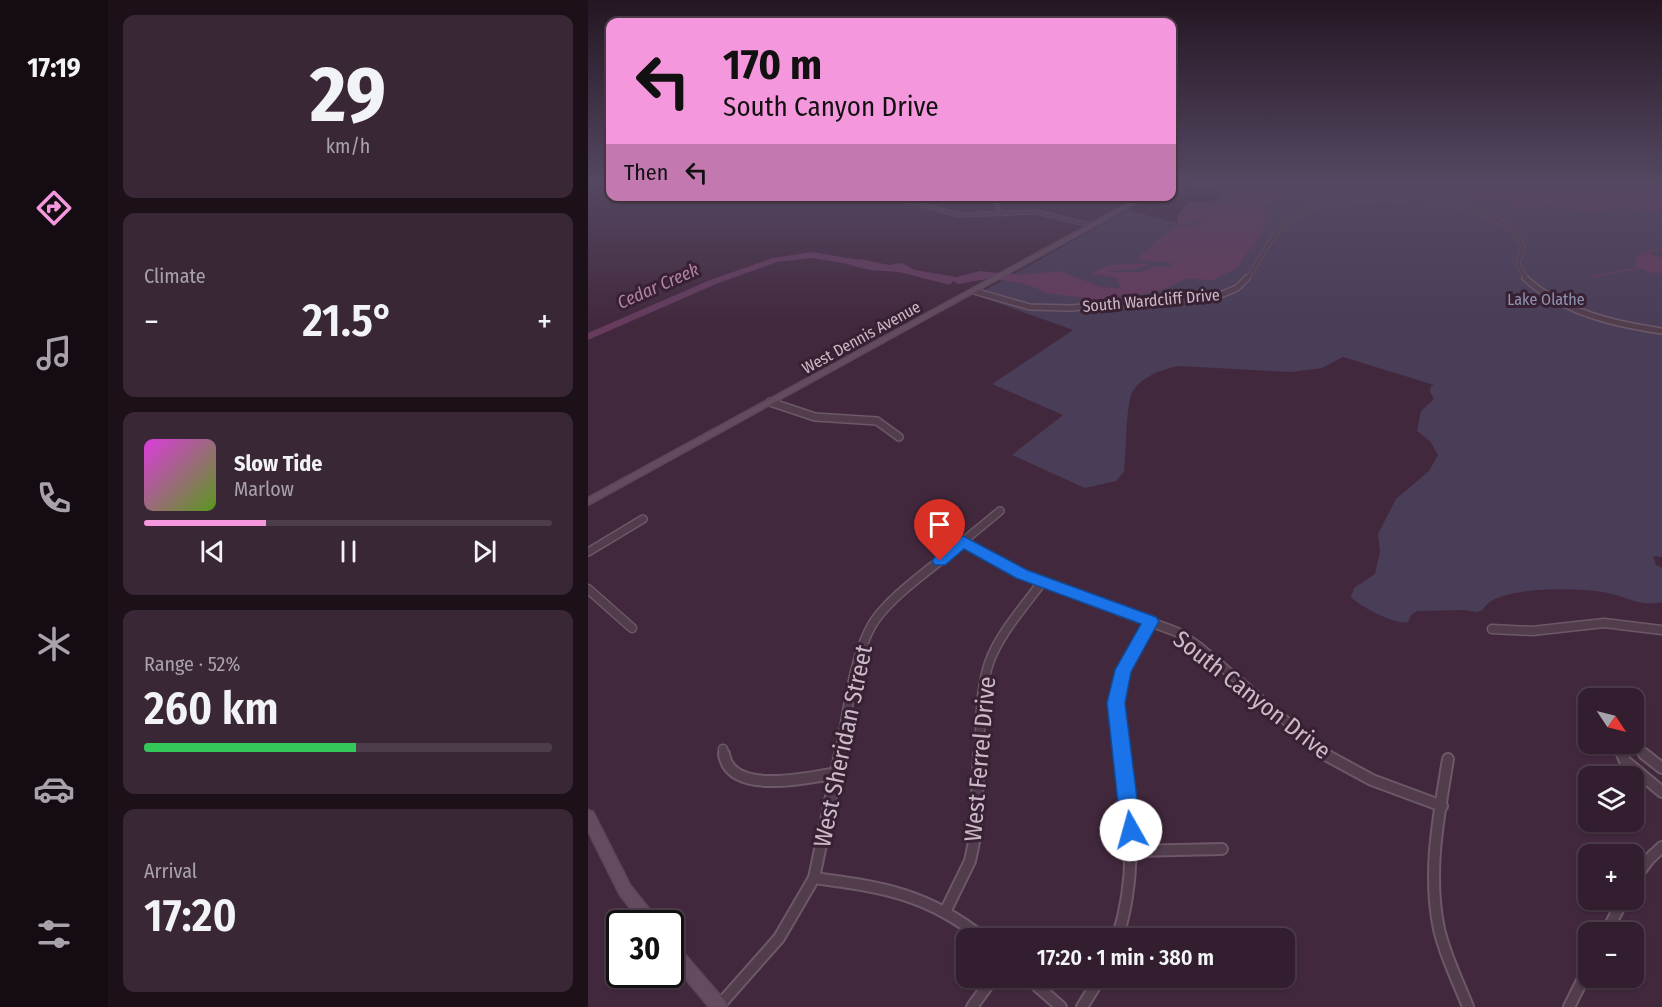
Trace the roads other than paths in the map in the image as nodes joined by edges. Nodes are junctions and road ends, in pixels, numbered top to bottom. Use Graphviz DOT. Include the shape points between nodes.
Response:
graph roads {
  1 [pos="1087,230"];
  2 [pos="1279,230"];
  3 [pos="1508,230"];
  4 [pos="977,289"];
  5 [pos="1662,331"];
  6 [pos="770,402"];
  7 [pos="899,437"];
  8 [pos="588,502"];
  9 [pos="1000,511"];
  10 [pos="643,519"];
  11 [pos="963,542"];
  12 [pos="588,552"];
  13 [pos="1042,582"];
  14 [pos="588,589"];
  15 [pos="1151,621"];
  16 [pos="632,628"];
  17 [pos="1492,629"];
  18 [pos="1662,630"];
  19 [pos="723,749"];
  20 [pos="1448,759"];
  21 [pos="1662,768"];
  22 [pos="836,773"];
  23 [pos="1662,792"];
  24 [pos="1442,806"];
  25 [pos="588,817"];
  26 [pos="1662,847"];
  27 [pos="1222,849"];
  28 [pos="1134,851"];
  29 [pos="1644,866"];
  30 [pos="814,878"];
  31 [pos="640,910"];
  32 [pos="946,910"];
  33 [pos="970,928"];
  34 [pos="1122,928"];
  35 [pos="684,965"];
  36 [pos="986,988"];
  37 [pos="1039,988"];
  38 [pos="1094,988"];
  39 [pos="1578,988"];
  40 [pos="718,1007"];
  41 [pos="972,1007"];
  42 [pos="1060,1007"];
  43 [pos="1082,1007"];
  44 [pos="1468,1007"];
  45 [pos="1569,1007"];
  1 -- 4 [label="street, West Dennis Avenue"];
  2 -- 4 [label="street, South Wardcliff Drive" via="1247,280 1229,294 1042,310"];
  3 -- 5 [label="street, South Wardcliff Drive" via="1520,238 1523,246 1519,267 1541,291 1589,315"];
  4 -- 6 [label="street, West Dennis Avenue"];
  6 -- 7 [label="street" via="815,417 877,421"];
  6 -- 8 [label="street, West Dennis Avenue"];
  9 -- 11 [label="street, West Sheridan Street"];
  10 -- 12 [label="street"];
  11 -- 13 [label="street, South Canyon Drive"];
  11 -- 22 [label="street, West Sheridan Street" via="904,590 872,625 859,661"];
  13 -- 15 [label="street, South Canyon Drive"];
  13 -- 32 [label="street, West Ferrel Drive" via="989,662 983,687 975,837 970,861"];
  14 -- 16 [label="street"];
  15 -- 24 [label="street, South Canyon Drive" via="1198,645 1325,755 1372,780"];
  15 -- 28 [label="street" via="1123,670 1116,703"];
  17 -- 18 [label="street" via="1532,631 1604,623"];
  19 -- 22 [label="street" via="726,763 738,775 758,781 780,782"];
  20 -- 24 [label="street"];
  21 -- 23 [label="street" via="1633,745 1627,744 1621,750 1626,761"];
  22 -- 30 [label="street, West Sheridan Street"];
  24 -- 44 [label="street" via="1433,882 1435,908 1444,947"];
  25 -- 31 [label="street" via="625,890"];
  26 -- 29 [label="street"];
  27 -- 28 [label="street"];
  28 -- 34 [label="street"];
  30 -- 32 [label="street" via="876,886 912,895"];
  30 -- 40 [label="street, West Sheridan Street" via="778,938"];
  32 -- 33 [label="street"];
  35 -- 40 [label="street"];
  36 -- 41 [label="street"];
  37 -- 42 [label="street"];
  38 -- 43 [label="street"];
  39 -- 45 [label="street"];
}
